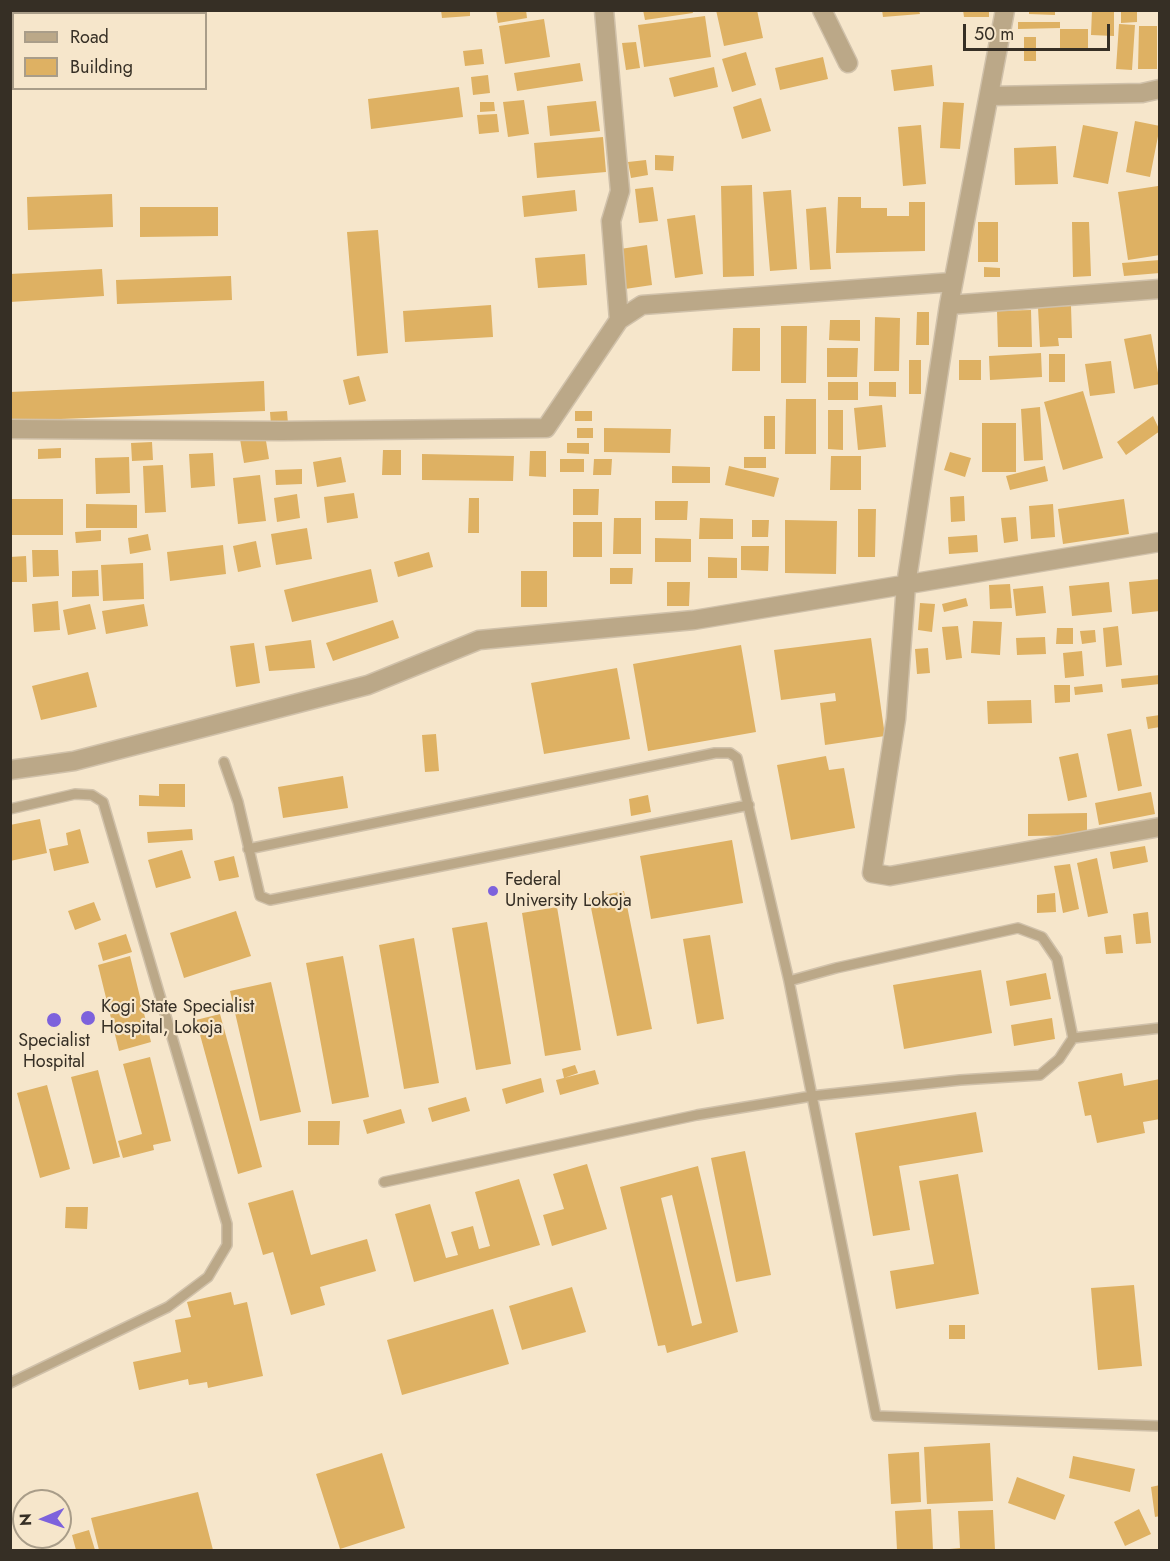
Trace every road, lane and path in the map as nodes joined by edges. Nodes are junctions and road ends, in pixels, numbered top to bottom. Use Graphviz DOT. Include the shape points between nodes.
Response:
graph roads {
  1 [pos="603,10"];
  2 [pos="822,10"];
  3 [pos="1005,10"];
  4 [pos="848,63"];
  5 [pos="1160,89"];
  6 [pos="991,96"];
  7 [pos="953,282"];
  8 [pos="1160,290"];
  9 [pos="949,305"];
  10 [pos="619,320"];
  11 [pos="10,429"];
  12 [pos="1160,542"];
  13 [pos="906,585"];
  14 [pos="224,762"];
  15 [pos="10,770"];
  16 [pos="749,805"];
  17 [pos="10,809"];
  18 [pos="1160,827"];
  19 [pos="248,849"];
  20 [pos="789,981"];
  21 [pos="1160,1028"];
  22 [pos="1073,1038"];
  23 [pos="812,1096"];
  24 [pos="384,1182"];
  25 [pos="10,1383"];
  26 [pos="1160,1426"];
  1 -- 10 [label="street" via="620,191 611,221"];
  2 -- 4 [label="street"];
  3 -- 6 [label="street"];
  5 -- 6 [label="street" via="1142,93"];
  6 -- 7 [label="street"];
  7 -- 9 [label="street"];
  7 -- 10 [label="street" via="642,305"];
  8 -- 9 [label="street"];
  9 -- 13 [label="street"];
  10 -- 11 [label="street" via="546,428 282,432"];
  12 -- 13 [label="street"];
  13 -- 15 [label="street" via="694,620 479,640 368,685 74,761"];
  13 -- 18 [label="street" via="896,719 872,873 890,876"];
  14 -- 19 [label="lane" via="238,801"];
  16 -- 19 [label="lane" via="270,900 260,896"];
  16 -- 19 [label="lane" via="737,758 730,753 715,753"];
  16 -- 20 [label="lane"];
  17 -- 25 [label="lane" via="75,794 92,795 103,802 227,1224 227,1245 208,1277 168,1307"];
  20 -- 22 [label="lane" via="1018,928 1042,937 1057,959"];
  20 -- 23 [label="lane"];
  21 -- 22 [label="lane"];
  22 -- 23 [label="lane" via="1059,1059 1040,1075"];
  23 -- 24 [label="lane" via="676,1119"];
  23 -- 26 [label="lane" via="876,1416"];
}
